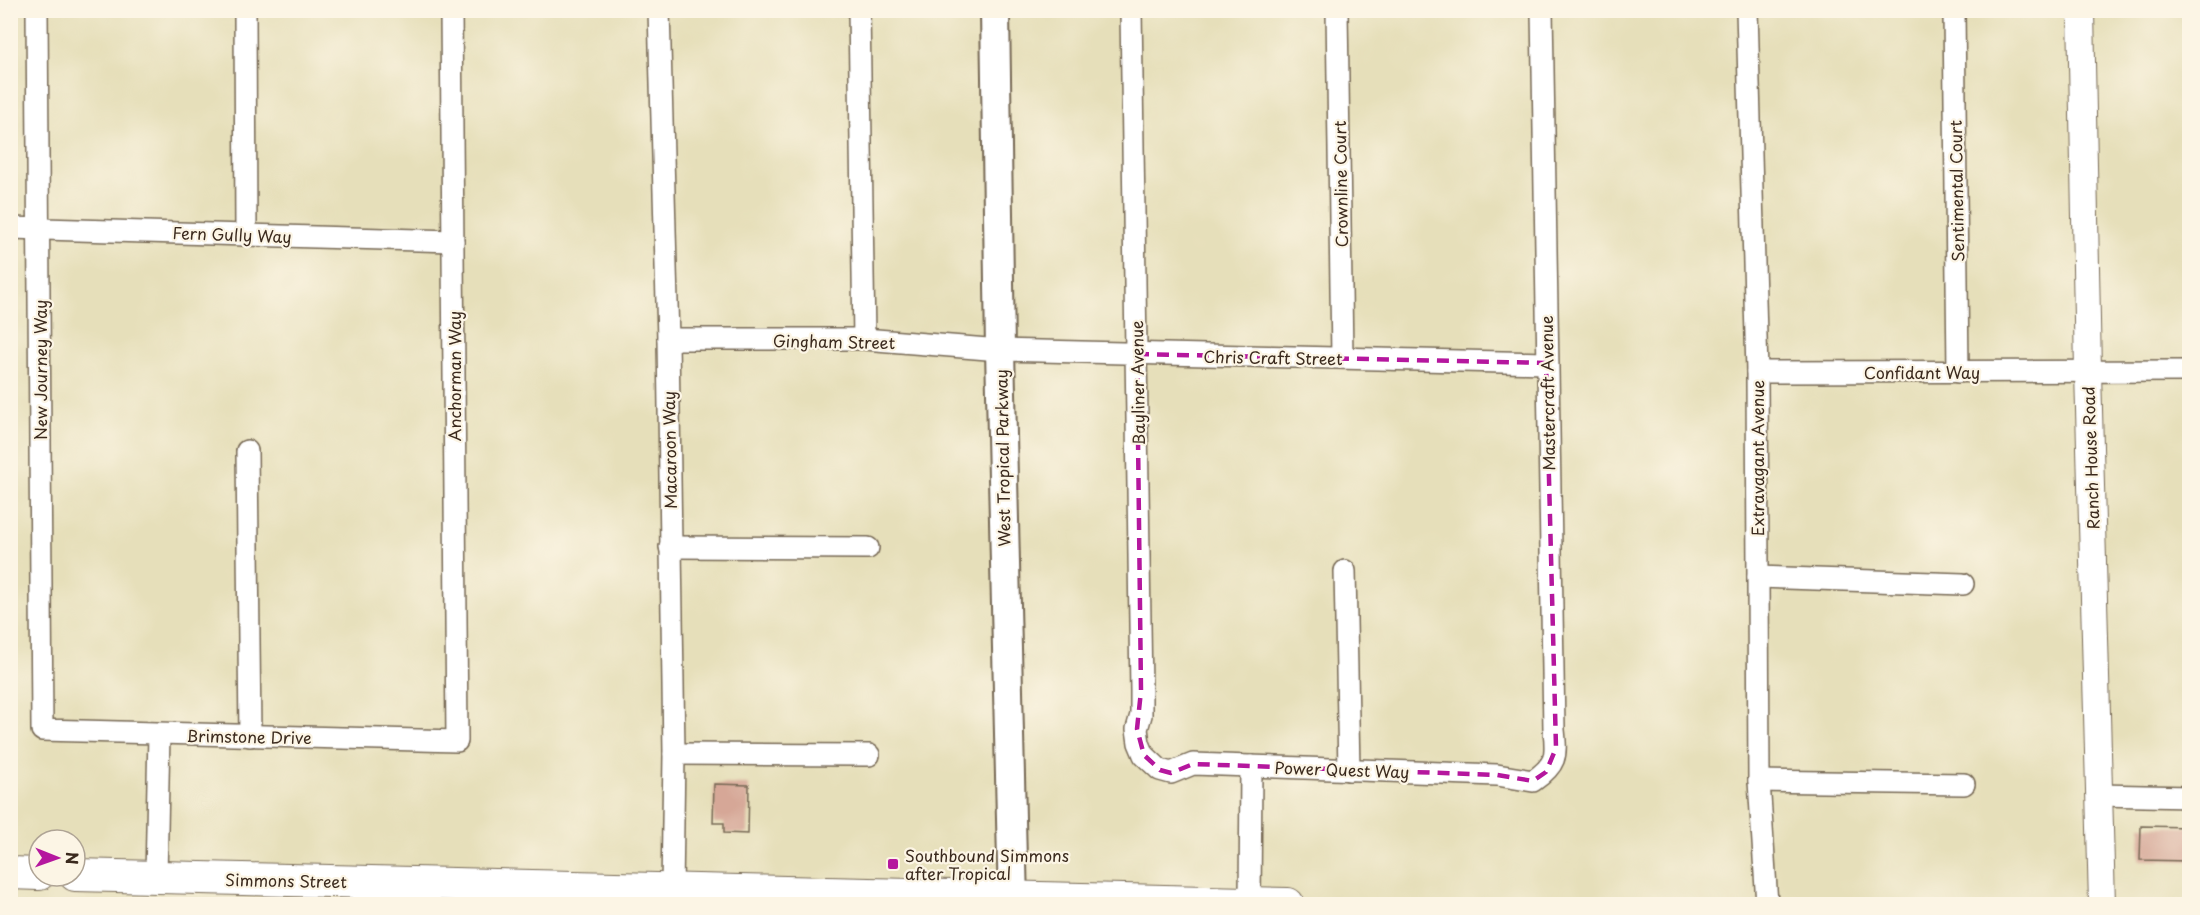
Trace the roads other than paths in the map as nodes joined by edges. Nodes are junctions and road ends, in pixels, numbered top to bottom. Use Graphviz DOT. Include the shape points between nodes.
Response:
graph roads {
  1 [pos="38,10"];
  2 [pos="245,10"];
  3 [pos="451,10"];
  4 [pos="659,10"];
  5 [pos="859,10"];
  6 [pos="995,10"];
  7 [pos="1131,10"];
  8 [pos="1337,10"];
  9 [pos="1542,10"];
  10 [pos="1747,10"];
  11 [pos="2081,10"];
  12 [pos="1954,11"];
  13 [pos="10,228"];
  14 [pos="39,229"];
  15 [pos="246,235"];
  16 [pos="453,241"];
  17 [pos="668,339"];
  18 [pos="864,339"];
  19 [pos="1000,350"];
  20 [pos="1137,354"];
  21 [pos="1342,358"];
  22 [pos="1546,363"];
  23 [pos="2088,371"];
  24 [pos="2190,371"];
  25 [pos="1757,372"];
  26 [pos="1958,372"];
  27 [pos="247,451"];
  28 [pos="670,547"];
  29 [pos="868,548"];
  30 [pos="1345,571"];
  31 [pos="1758,577"];
  32 [pos="1964,584"];
  33 [pos="42,730"];
  34 [pos="159,734"];
  35 [pos="250,736"];
  36 [pos="457,741"];
  37 [pos="674,754"];
  38 [pos="1144,754"];
  39 [pos="869,755"];
  40 [pos="1251,766"];
  41 [pos="1349,770"];
  42 [pos="1546,772"];
  43 [pos="1760,781"];
  44 [pos="1964,784"];
  45 [pos="2099,795"];
  46 [pos="2190,797"];
  47 [pos="10,873"];
  48 [pos="27,874"];
  49 [pos="87,875"];
  50 [pos="156,877"];
  51 [pos="672,890"];
  52 [pos="362,893"];
  53 [pos="1013,902"];
  54 [pos="1250,903"];
  55 [pos="1288,904"];
  56 [pos="1767,904"];
  57 [pos="2102,904"];
  1 -- 14 [label="street, New Journey Way"];
  2 -- 15 [label="street"];
  3 -- 16 [label="street, Anchorman Way"];
  4 -- 17 [label="street, Macaroon Way"];
  5 -- 18 [label="street"];
  6 -- 19 [label="main road, West Tropical Parkway"];
  7 -- 20 [label="street, Bayliner Avenue"];
  8 -- 21 [label="street, Crownline Court"];
  9 -- 22 [label="street, Mastercraft Avenue"];
  10 -- 25 [label="street, Extravagant Avenue"];
  11 -- 23 [label="street, Ranch House Road"];
  12 -- 26 [label="street, Sentimental Court"];
  13 -- 14 [label="street, Fern Gully Way"];
  14 -- 15 [label="street, Fern Gully Way"];
  14 -- 33 [label="street, New Journey Way"];
  15 -- 16 [label="street, Fern Gully Way"];
  16 -- 36 [label="street, Anchorman Way"];
  17 -- 18 [label="street, Gingham Street"];
  17 -- 28 [label="street, Macaroon Way"];
  18 -- 19 [label="street, Gingham Street"];
  19 -- 20 [label="street, Chris Craft Street"];
  19 -- 53 [label="main road, West Tropical Parkway"];
  20 -- 21 [label="street, Chris Craft Street"];
  20 -- 38 [label="street, Bayliner Avenue" via="1141,715 1137,729"];
  21 -- 22 [label="street, Chris Craft Street"];
  22 -- 42 [label="street, Mastercraft Avenue" via="1556,748"];
  23 -- 24 [label="street, Confidant Way"];
  23 -- 26 [label="street, Confidant Way"];
  23 -- 45 [label="street, Ranch House Road"];
  25 -- 26 [label="street, Confidant Way"];
  25 -- 31 [label="street, Extravagant Avenue"];
  27 -- 35 [label="street"];
  28 -- 29 [label="street"];
  28 -- 37 [label="street, Macaroon Way"];
  30 -- 41 [label="street"];
  31 -- 32 [label="street"];
  31 -- 43 [label="street, Extravagant Avenue"];
  33 -- 34 [label="street, Brimstone Drive"];
  34 -- 35 [label="street, Brimstone Drive"];
  34 -- 50 [label="street"];
  35 -- 36 [label="street, Brimstone Drive"];
  37 -- 39 [label="street"];
  37 -- 51 [label="street, Macaroon Way"];
  38 -- 40 [label="street, Power Quest Way" via="1160,770 1172,773 1193,764"];
  40 -- 41 [label="street, Power Quest Way"];
  40 -- 54 [label="street"];
  41 -- 42 [label="street, Power Quest Way" via="1497,775 1533,781"];
  43 -- 44 [label="street"];
  43 -- 56 [label="street, Extravagant Avenue"];
  45 -- 46 [label="street"];
  45 -- 57 [label="street, Ranch House Road"];
  47 -- 48 [label="main road"];
  49 -- 50 [label="main road, Simmons Street"];
  50 -- 52 [label="main road, Simmons Street"];
  51 -- 52 [label="main road, Simmons Street"];
  51 -- 53 [label="main road, Simmons Street"];
  53 -- 54 [label="main road, Simmons Street"];
  54 -- 55 [label="main road, Simmons Street"];
}
